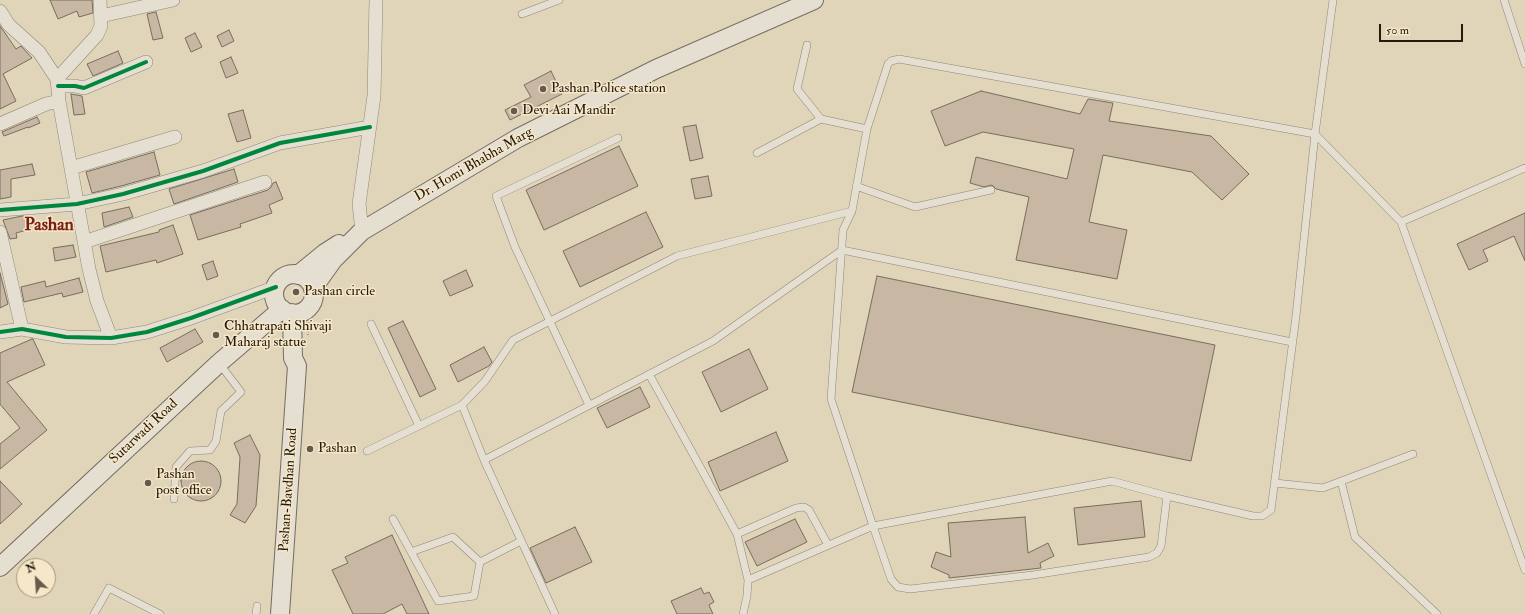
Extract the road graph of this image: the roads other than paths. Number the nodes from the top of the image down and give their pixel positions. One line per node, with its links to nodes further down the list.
1 (100, 0): 10 (street)
2 (173, 0): 10 (street)
3 (376, 0): 18 (street)
4 (559, 0): 9 (lane)
5 (1333, 0): 20 (lane)
6 (1504, 0): 13 (lane)
7 (809, 1): 34 (main road, Dr. Homi Bhabha Marg)
8 (0, 11): 14 (street)
9 (522, 14)
10 (101, 16): 14 (street)
11 (807, 45): 16 (lane)
12 (146, 62): 14 (street)
13 (1525, 64)
14 (58, 83): 15 (street)
15 (59, 101): 17 (street); 24 (street)
16 (821, 119): 19 (lane); 23 (lane)
17 (0, 124)
18 (370, 127): 29 (street); 34 (street)
19 (867, 129): 20 (lane); 27 (lane)
20 (1314, 134): 32 (lane); 45 (lane)
21 (175, 137): 24 (street)
22 (618, 138): 40 (lane)
23 (757, 153)
24 (71, 168): 29 (street)
25 (1525, 168): 32 (lane)
26 (265, 182): 35 (street)
27 (856, 186): 28 (lane); 31 (lane)
28 (991, 190)
29 (77, 204): 30 (street); 35 (street)
30 (0, 210)
31 (852, 211): 36 (lane); 40 (lane)
32 (1401, 222): 66 (lane)
33 (0, 232): 42 (street)
34 (359, 234): 37 (main road, Dr. Homi Bhabha Marg); 38 (main road, Dr. Homi Bhabha Marg)
35 (84, 242): 44 (street)
36 (842, 250): 45 (lane); 47 (lane); 59 (lane)
37 (298, 275): 38 (main road); 39 (main road)
38 (313, 288): 39 (main road)
39 (285, 304): 44 (street); 46 (main road, Sutarwadi Road); 64 (main road); 70 (main road, Pashan-Bavdhan Road)
40 (549, 322): 48 (lane); 49 (lane)
41 (371, 324): 50 (lane)
42 (22, 329): 43 (street); 44 (street)
43 (0, 332)
44 (111, 338)
45 (1292, 342): 55 (lane)
46 (219, 363): 57 (lane); 64 (main road, Sutarwadi Road)
47 (649, 374): 49 (lane); 60 (lane)
48 (462, 405): 50 (lane); 53 (lane)
49 (589, 405): 53 (lane)
50 (419, 426): 51 (lane)
51 (367, 451)
52 (1413, 454): 54 (lane)
53 (484, 460): 61 (lane)
54 (1341, 481): 55 (lane); 73 (lane)
55 (1275, 483): 56 (lane)
56 (1167, 496): 59 (lane); 59 (lane)
57 (174, 499)
58 (393, 519): 63 (lane)
59 (874, 526): 62 (lane)
60 (737, 534): 62 (lane); 67 (lane)
61 (521, 540): 65 (lane); 71 (lane)
62 (828, 545): 67 (lane)
63 (411, 552): 65 (lane); 65 (lane)
64 (3, 559)
65 (480, 562)
66 (1525, 570)
67 (748, 580): 72 (lane)
68 (94, 614): 69 (lane)
69 (160, 614)
70 (280, 614)
71 (555, 614)
72 (743, 614)
73 (1437, 614)

